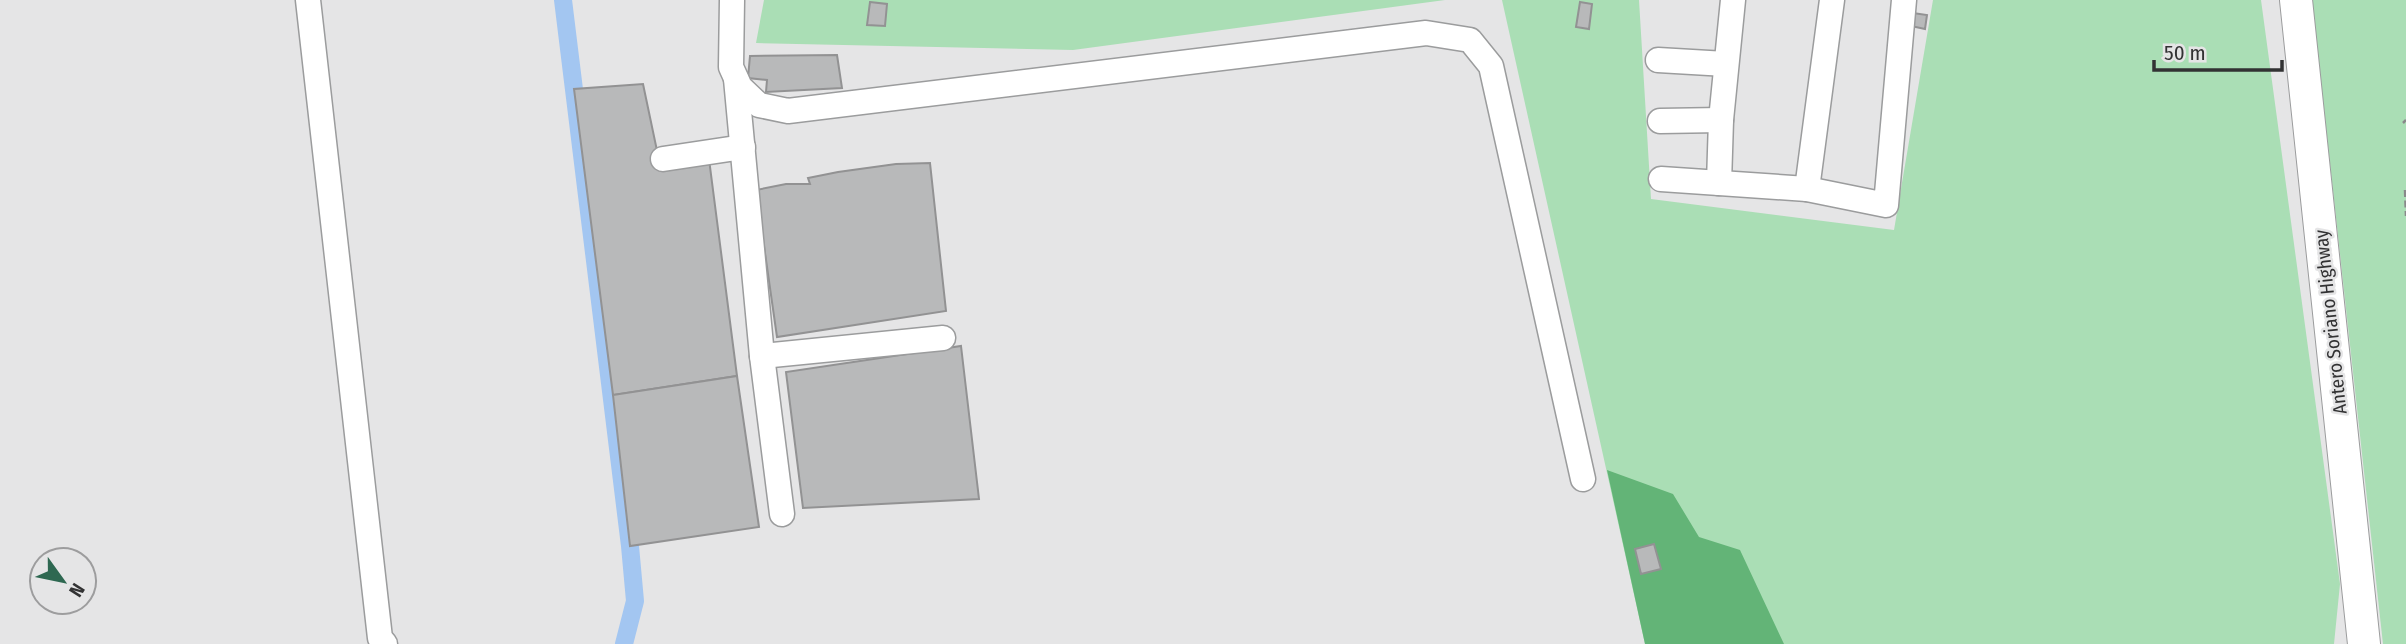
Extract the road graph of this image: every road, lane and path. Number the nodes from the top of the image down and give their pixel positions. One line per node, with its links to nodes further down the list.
1 (308, 0): 23 (street)
2 (732, 0): 9 (street)
3 (1733, 0): 8 (street)
4 (1832, 0): 16 (street)
5 (1904, 0): 16 (street)
6 (2296, 0): 24 (main road, Antero Soriano Highway)
7 (1658, 60): 8 (street)
8 (1726, 64): 10 (street)
9 (736, 79): 12 (street); 21 (street)
10 (1721, 120): 11 (street); 15 (street)
11 (1660, 121)
12 (743, 147): 13 (street); 20 (street)
13 (663, 159)
14 (1661, 178): 15 (street)
15 (1719, 183): 16 (street)
16 (1807, 189)
17 (2405, 190): 18 (path)
18 (2406, 216)
19 (943, 338): 20 (street)
20 (762, 356): 22 (street)
21 (1583, 479)
22 (782, 514)
23 (385, 644)
24 (2364, 644)

